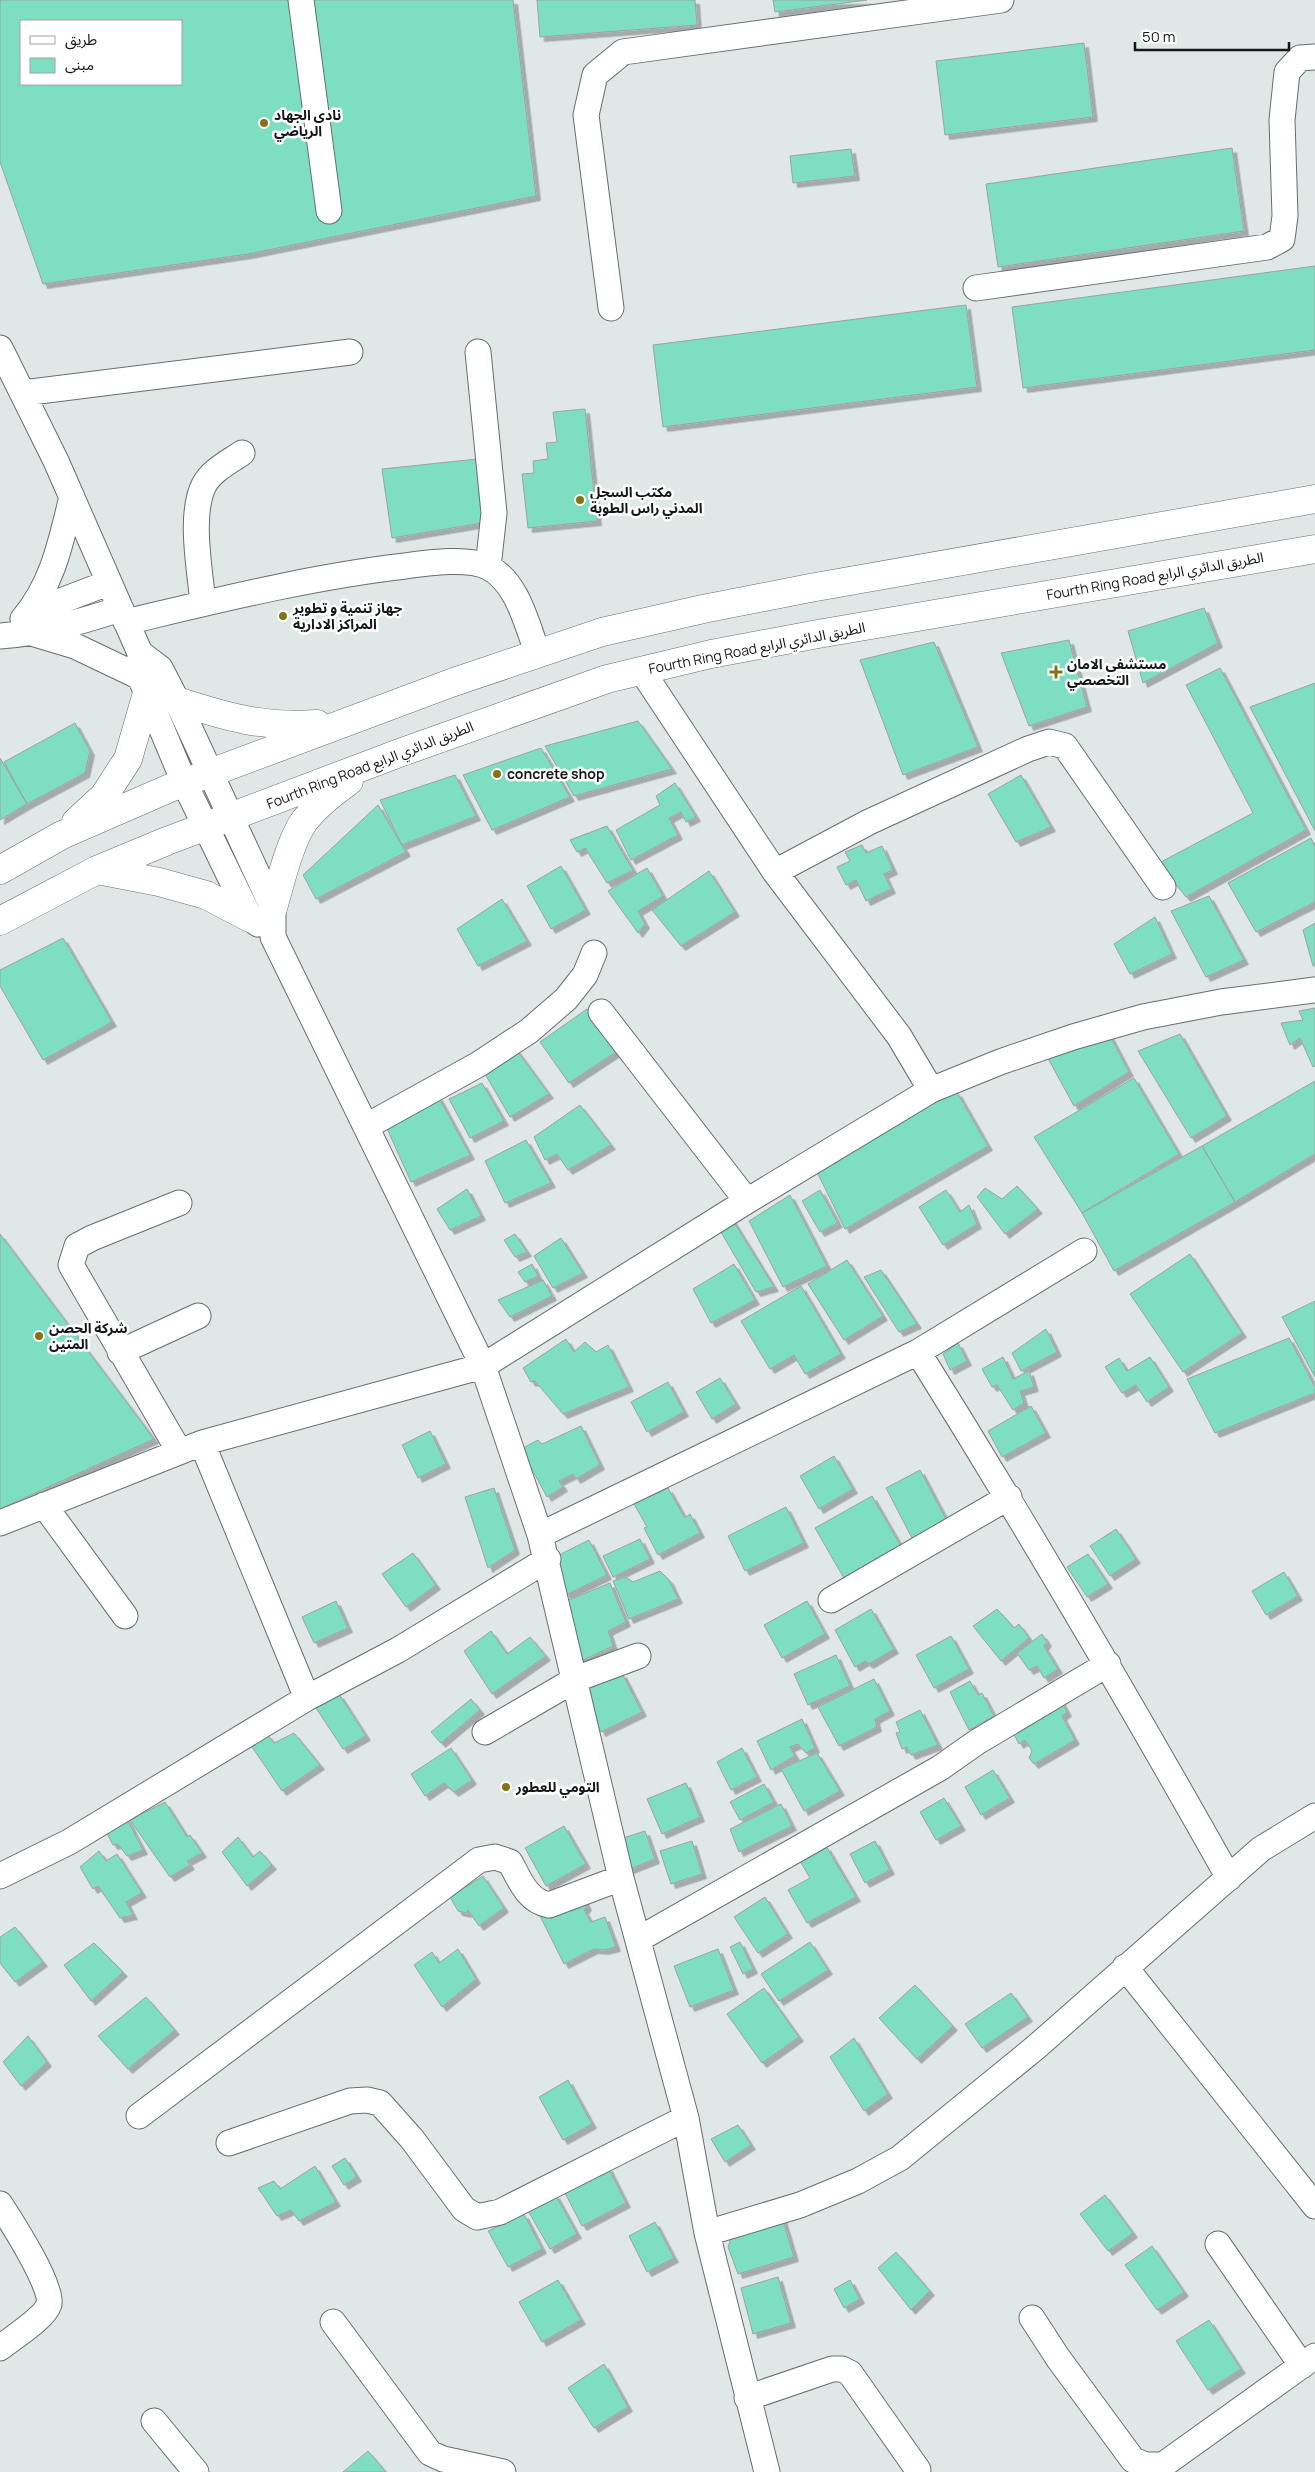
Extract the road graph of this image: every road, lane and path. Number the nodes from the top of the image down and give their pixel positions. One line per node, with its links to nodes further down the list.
1 (301, 0): 4 (street)
2 (1001, 0): 6 (street)
3 (1315, 57): 5 (street)
4 (329, 211)
5 (976, 288)
6 (611, 308)
7 (350, 352): 10 (street)
8 (478, 352): 15 (street)
9 (3, 362): 10 (street)
10 (23, 393): 12 (street)
11 (242, 453): 17 (street)
12 (72, 497): 16 (street); 19 (street)
13 (1315, 499): 22 (main road)
14 (1315, 549): 23 (main road, Fourth Ring Road الطريق الدائري الرابع)
15 (488, 567): 17 (street); 22 (street)
16 (108, 583): 18 (street); 19 (street)
17 (203, 603): 18 (street)
18 (123, 615): 19 (street); 24 (street)
19 (28, 626): 20 (street); 21 (street); 24 (street)
20 (0, 632)
21 (0, 636)
22 (538, 654): 26 (main road)
23 (642, 671): 27 (main road, Fourth Ring Road الطريق الدائري الرابع); 35 (street)
24 (142, 674): 25 (street); 29 (street); 32 (main road)
25 (177, 700): 26 (main road); 28 (street)
26 (346, 722): 28 (main road)
27 (402, 752): 30 (main road, Fourth Ring Road الطريق الدائري الرابع); 37 (main road)
28 (212, 772): 29 (main road); 30 (street)
29 (184, 782): 31 (street); 32 (main road)
30 (231, 817): 31 (main road, Fourth Ring Road الطريق الدائري الرابع); 37 (street)
31 (205, 827): 34 (main road, Fourth Ring Road الطريق الدائري الرابع); 37 (street)
32 (62, 835): 33 (main road)
33 (0, 870)
34 (97, 870): 37 (main road); 38 (main road, Fourth Ring Road الطريق الدائري الرابع)
35 (775, 872): 36 (street); 42 (street)
36 (1163, 887)
37 (261, 913): 43 (street)
38 (0, 921)
39 (594, 953): 43 (street)
40 (1315, 990): 42 (street)
41 (601, 1012): 44 (street)
42 (931, 1090): 44 (street)
43 (367, 1126): 50 (street)
44 (747, 1201): 50 (street)
45 (179, 1203): 48 (street)
46 (1084, 1251): 49 (street)
47 (198, 1316): 48 (street)
48 (120, 1352): 51 (street)
49 (918, 1352): 52 (street); 55 (street)
50 (483, 1366): 51 (street); 55 (street)
51 (190, 1447): 53 (street); 62 (street)
52 (1009, 1497): 57 (street); 60 (street)
53 (44, 1505): 54 (street); 58 (street)
54 (0, 1523)
55 (540, 1535): 56 (street)
56 (548, 1559): 61 (street); 62 (street)
57 (831, 1600)
58 (125, 1616)
59 (638, 1656): 61 (street)
60 (1108, 1664): 67 (street); 68 (street)
61 (576, 1679): 63 (street); 66 (street)
62 (308, 1698): 65 (street)
63 (485, 1732)
64 (1315, 1816): 67 (street)
65 (0, 1876)
66 (622, 1878): 68 (street); 70 (street)
67 (1229, 1878): 69 (street)
68 (639, 1938): 71 (street)
69 (1125, 1967): 74 (street); 75 (street)
70 (139, 2116)
71 (686, 2118): 72 (street); 75 (street)
72 (229, 2143)
73 (0, 2204): 79 (street)
74 (1315, 2206)
75 (707, 2233): 81 (street)
76 (1218, 2244): 80 (street)
77 (1032, 2318): 80 (street)
78 (333, 2322): 86 (street)
79 (0, 2348)
80 (1308, 2361)
81 (747, 2398): 83 (street); 84 (street)
82 (154, 2421): 85 (street)
83 (760, 2469)
84 (918, 2470)
85 (196, 2472)
86 (503, 2472)

